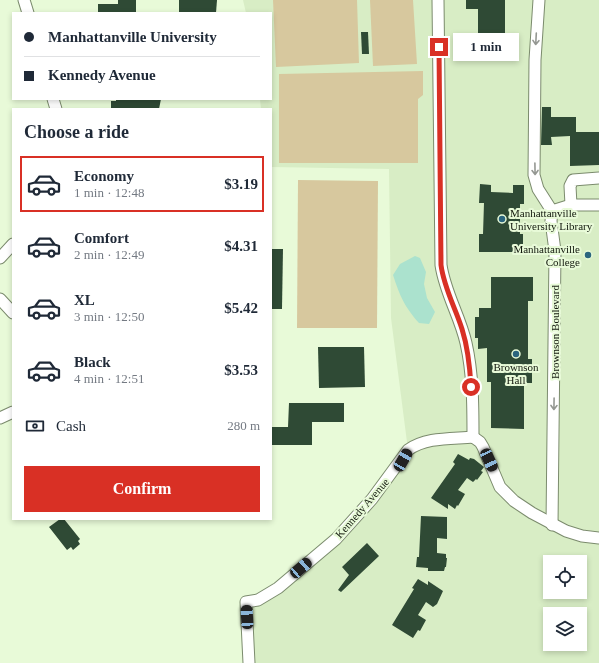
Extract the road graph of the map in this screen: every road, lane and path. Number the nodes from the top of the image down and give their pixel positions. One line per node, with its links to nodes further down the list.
1 (24, 0): 4 (street)
2 (438, 0): 15 (street)
3 (539, 0): 8 (street, one-way to 8)
4 (28, 12)
5 (599, 178): 6 (street)
6 (571, 205): 7 (street); 8 (street)
7 (599, 205)
8 (552, 211): 16 (street, Brownson Boulevard, one-way to 16)
9 (12, 245): 10 (street)
10 (0, 258)
11 (0, 299): 12 (street)
12 (12, 312)
13 (12, 412): 14 (street)
14 (0, 418)
15 (473, 437): 16 (street); 18 (street, Kennedy Avenue)
16 (552, 525): 17 (street)
17 (599, 538)
18 (249, 663)

